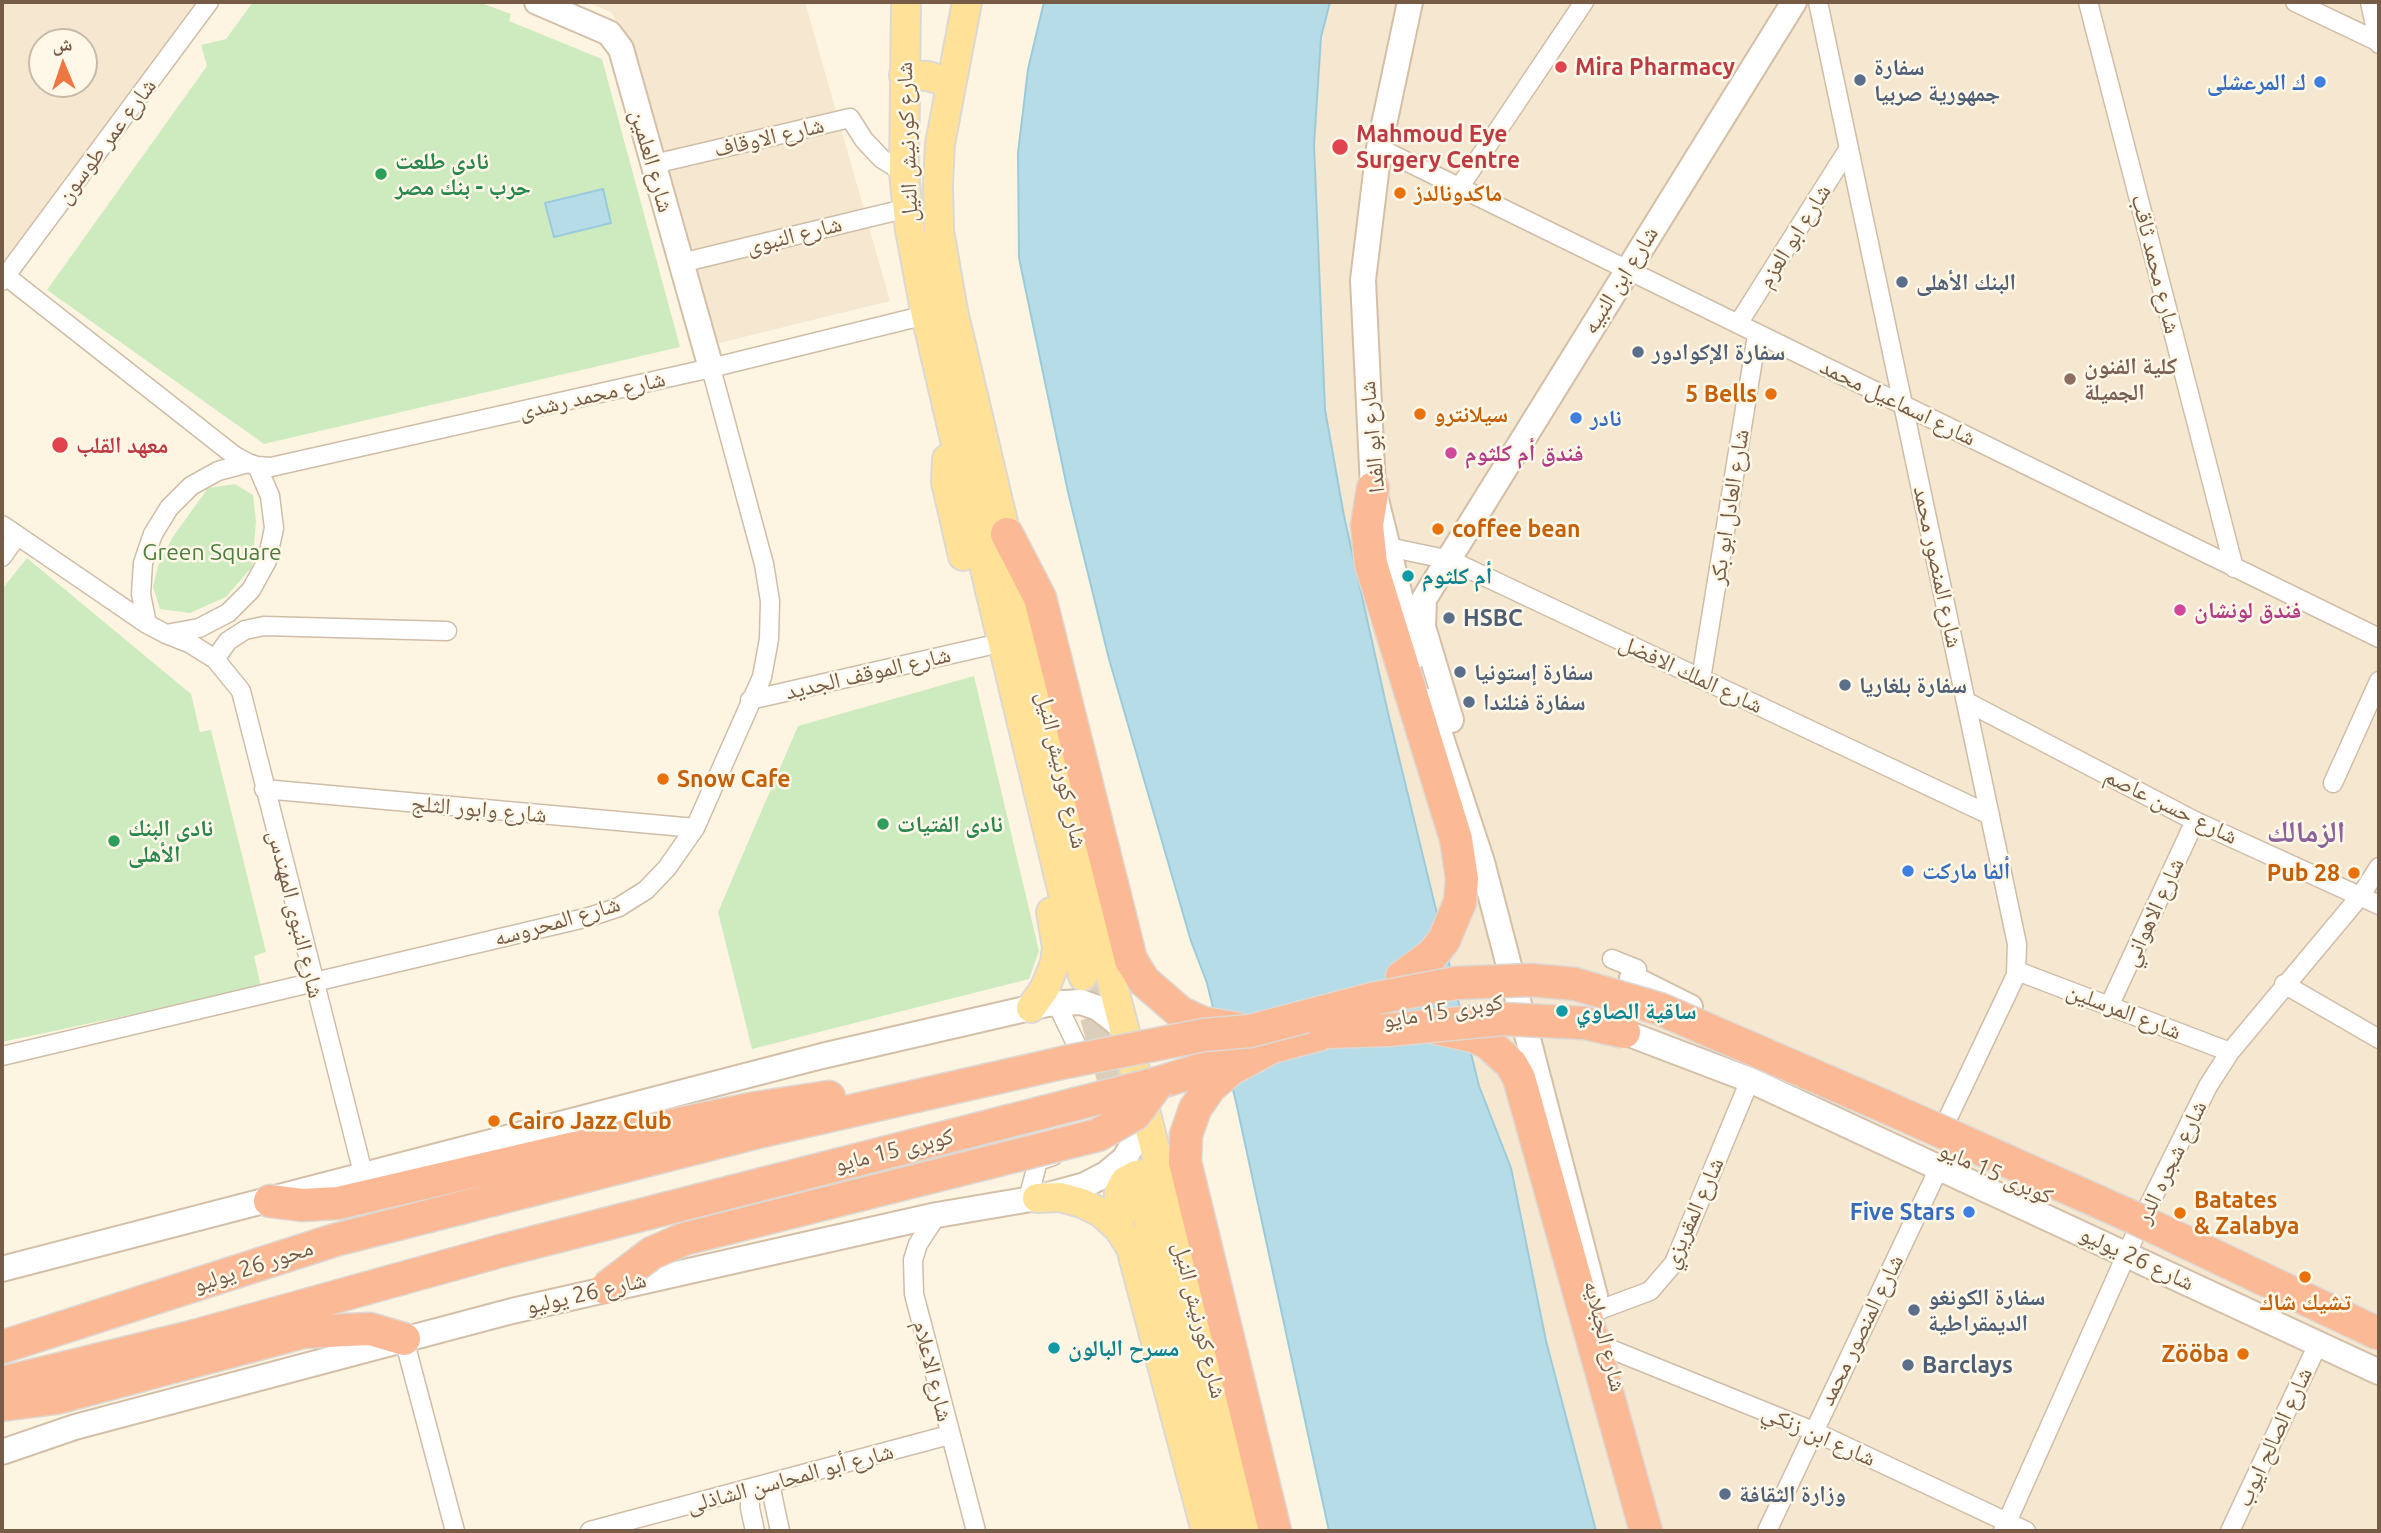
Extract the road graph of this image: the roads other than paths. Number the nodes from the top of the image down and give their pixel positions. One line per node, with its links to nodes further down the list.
1 (209, 2): 23 (street, شارع عمر طوسون)
2 (537, 2): 17 (street, شارع العلمين)
3 (906, 2): 13 (main road, شارع كورنيش النيل)
4 (967, 2): 14 (main road, شارع كورنيش النيل)
5 (1410, 2): 15 (street, شارع ابو الفدا)
6 (1584, 2): 19 (street)
7 (1794, 2): 22 (street, شارع ابن النبيه)
8 (1818, 2): 16 (street, شارع المنصور محمد)
9 (2088, 2): 37 (street, شارع محمد ثاقب)
10 (2295, 2): 12 (street)
11 (2370, 2): 12 (street)
12 (2379, 43)
13 (904, 75): 14 (main road); 18 (main road, شارع كورنيش النيل)
14 (950, 83): 33 (main road, شارع كورنيش النيل)
15 (1379, 148): 19 (street, شارع اسماعيل محمد); 31 (street, شارع ابو الفدا)
16 (1849, 148): 25 (street, شارع ابو العزم); 28 (street, شارع المنصور محمد)
17 (653, 164): 18 (street, شارع الاوقاف); 21 (street, شارع العلمين)
18 (904, 173): 20 (main road, شارع كورنيش النيل)
19 (1461, 185): 22 (street, شارع اسماعيل محمد)
20 (908, 208): 21 (street, شارع النبوى); 24 (main road, شارع كورنيش النيل)
21 (681, 263): 27 (street, شارع العلمين)
22 (1628, 268): 25 (street, شارع اسماعيل محمد); 36 (street, شارع ابن النبيه)
23 (4, 278): 30 (street)
24 (926, 315): 27 (street, شارع محمد رشدى); 29 (main road, شارع كورنيش النيل)
25 (1738, 324): 26 (street, شارع اسماعيل محمد)
26 (1757, 335): 28 (street, شارع اسماعيل محمد); 44 (street, شارع العادل ابو بكر)
27 (711, 368): 30 (street, شارع محمد رشدى); 46 (street, شارع المحروسه)
28 (1903, 403): 37 (street, شارع اسماعيل محمد); 47 (street, شارع المنصور محمد)
29 (955, 433): 42 (main road); 59 (main road, شارع كورنيش النيل)
30 (252, 464): 38 (street); 40 (street)
31 (1373, 488): 34 (street, شارع ابو الفدا); 60 (highway)
32 (9, 531): 35 (street); 38 (street)
33 (1007, 534): 67 (main road, شارع كورنيش النيل); 69 (highway, bridge)
34 (1388, 547): 36 (street, شارع الملك الافضل); 53 (street, شارع ابو الفدا)
35 (2, 556)
36 (1450, 561): 44 (street, شارع الملك الافضل); 53 (street)
37 (2234, 568): 41 (street, شارع اسماعيل محمد)
38 (147, 624): 40 (street)
39 (447, 631): 43 (street)
40 (166, 634): 43 (street, شارع النبوى المهندس)
41 (2379, 638)
42 (986, 646): 46 (street, شارع الموقف الجديد); 64 (main road)
43 (215, 659): 49 (street, شارع النبوى المهندس)
44 (1701, 679): 50 (street, شارع الملك الافضل)
45 (2379, 681): 48 (street)
46 (750, 701): 52 (street, شارع المحروسه)
47 (1966, 702): 50 (street, شارع المنصور محمد); 51 (street, شارع حسن عاصم)
48 (2333, 783)
49 (264, 789): 52 (street, شارع وابور الثلج); 61 (street, شارع النبوى المهندس)
50 (1990, 815): 58 (street, شارع المنصور محمد)
51 (2195, 821): 55 (street, شارع حسن عاصم); 63 (street, شارع الاهواني)
52 (695, 828): 61 (street, شارع المحروسه)
53 (1487, 861): 94 (street, شارع الجبلايه)
54 (2379, 867): 55 (street, شارع شجره الدر)
55 (2361, 895): 56 (street, شارع حسن عاصم); 62 (street, شارع شجره الدر)
56 (2379, 905)
57 (1622, 969): 60 (highway); 79 (street, شارع 26 يوليو)
58 (2017, 971): 63 (street, شارع المرسلين); 79 (street, شارع المنصور محمد)
59 (1083, 976)
60 (1402, 977): 65 (highway, bridge)
61 (313, 983): 73 (street, شارع المحروسه); 83 (street, شارع النبوى المهندس)
62 (2284, 984): 70 (street); 72 (street, شارع شجره الدر)
63 (2110, 1004): 72 (street, شارع المرسلين)
64 (1044, 1005): 67 (street); 71 (street); 83 (street)
65 (1322, 1022): 66 (highway, bridge); 69 (highway, كوبرى 15 مايو, bridge); 96 (highway, كوبرى 15 مايو, bridge); 101 (highway, كوبرى 15 مايو, bridge)
66 (1421, 1026): 68 (highway, bridge); 121 (highway, bridge)
67 (1125, 1029): 78 (main road, شارع كورنيش النيل)
68 (1624, 1032): 74 (street, شارع 26 يوليو)
69 (1261, 1039): 75 (highway, كوبرى 15 مايو); 76 (highway, كوبرى 15 مايو, bridge); 84 (highway)
70 (2379, 1039)
71 (1077, 1048)
72 (2230, 1052): 88 (street, شارع شجره الدر)
73 (2, 1056)
74 (1750, 1080): 82 (street, شارع 26 يوليو); 94 (street, شارع المقريزي)
75 (1158, 1083): 77 (highway, كوبرى 15 مايو, bridge); 80 (highway, bridge)
76 (928, 1094): 85 (highway, كوبرى 15 مايو); 87 (highway)
77 (1102, 1097): 80 (street); 103 (highway, كوبرى 15 مايو, bridge)
78 (1149, 1118): 84 (main road, شارع كورنيش النيل); 86 (street, شارع 26 يوليو)
79 (1947, 1120): 88 (street, شارع 26 يوليو)
80 (1115, 1132): 93 (highway, bridge)
81 (1056, 1155): 86 (street)
82 (1939, 1168): 91 (street, شارع 26 يوليو); 105 (street, شارع المنصور محمد)
83 (364, 1177): 87 (street)
84 (1166, 1186): 90 (main road); 118 (main road, شارع كورنيش النيل); 119 (main road, شارع كورنيش النيل); 120 (highway)
85 (508, 1196): 98 (highway, محور 26 يوليو)
86 (1032, 1199): 89 (street, شارع 26 يوليو); 90 (main road)
87 (270, 1201): 92 (street)
88 (2145, 1213): 91 (street, شارع شجره الدر); 95 (street, شارع 26 يوليو)
89 (937, 1215): 93 (street, شارع 26 يوليو); 106 (street, شارع الاعلام)
90 (1119, 1229): 117 (main road)
91 (2128, 1253): 99 (street, شارع 26 يوليو); 111 (street, شارع شجره الدر)
92 (2, 1269)
93 (607, 1288): 97 (street, شارع 26 يوليو)
94 (1599, 1310): 100 (street, شارع الجبلايه)
95 (2379, 1320)
96 (2379, 1334)
97 (404, 1339): 104 (highway); 107 (street, شارع 26 يوليو); 112 (street)
98 (10, 1343)
99 (2318, 1343): 102 (street, شارع 26 يوليو); 125 (street, شارع الصالح ايوب)
100 (1608, 1348): 105 (street, شارع ابن زنكي); 122 (street, شارع الجبلايه)
101 (2379, 1353)
102 (2379, 1372)
103 (2, 1383)
104 (2, 1405)
105 (1813, 1431): 111 (street, شارع ابن زنكي); 123 (street, شارع المنصور محمد)
106 (949, 1435): 108 (street, شارع أبو المحاسن الشاذلى); 116 (street, شارع الاعلام)
107 (2, 1452)
108 (770, 1484): 109 (street, شارع أبو المحاسن الشاذلى); 115 (street)
109 (750, 1489): 110 (street, شارع أبو المحاسن الشاذلى); 114 (street)
110 (627, 1527): 113 (street, شارع أبو المحاسن الشاذلى)
111 (2005, 1527): 124 (street, شارع ابن زنكي)
112 (455, 1531)
113 (590, 1531)
114 (755, 1531)
115 (780, 1531)
116 (976, 1531)
117 (1206, 1531)
118 (1227, 1531)
119 (1253, 1531)
120 (1275, 1531)
121 (1646, 1531)
122 (1654, 1531)
123 (1767, 1531)
124 (2026, 1531)
125 (2230, 1531)

